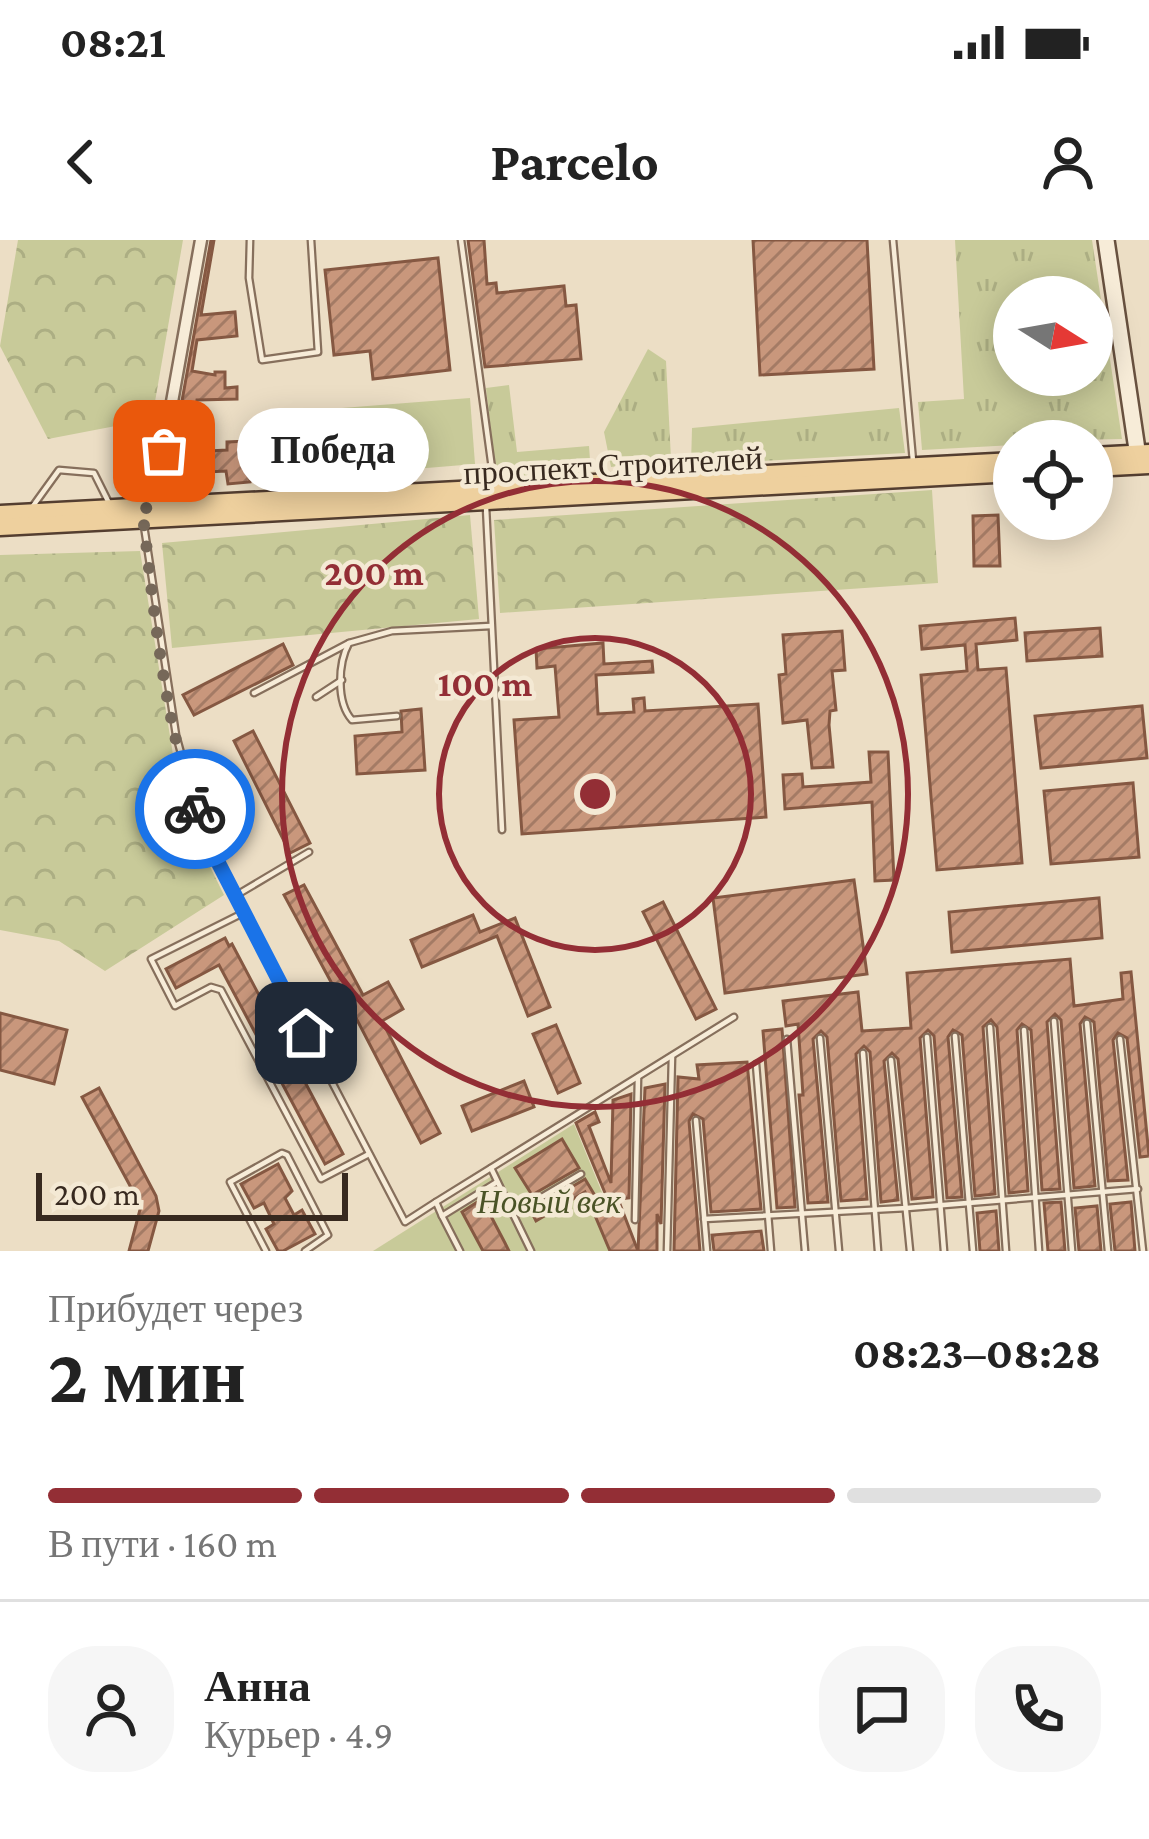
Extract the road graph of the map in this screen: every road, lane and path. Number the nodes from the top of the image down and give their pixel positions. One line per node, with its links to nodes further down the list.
1 (201, 240): 16 (street)
2 (250, 240): 3 (lane)
3 (311, 240)
4 (461, 240): 13 (lane)
5 (892, 240): 11 (lane)
6 (1106, 240): 8 (street)
7 (1113, 457): 8 (main road)
8 (1144, 459): 10 (main road)
9 (993, 463): 11 (main road, проспект Строителей)
10 (1113, 464)
11 (914, 472): 12 (main road, проспект Строителей); 13 (main road, проспект Строителей)
12 (993, 472)
13 (490, 495): 16 (main road, проспект Строителей); 19 (lane)
14 (112, 510): 15 (main road, проспект Строителей); 15 (lane); 16 (main road, проспект Строителей)
15 (28, 513): 17 (main road, проспект Строителей)
16 (146, 513): 18 (main road, проспект Строителей); 27 (lane)
17 (0, 514)
18 (0, 527)
19 (491, 626): 20 (lane); 25 (lane)
20 (349, 643): 21 (lane); 22 (lane)
21 (342, 680): 23 (lane); 24 (lane)
22 (254, 693)
23 (316, 697)
24 (397, 716)
25 (502, 830)
26 (310, 852): 27 (lane)
27 (235, 896): 28 (lane)
28 (244, 913): 45 (lane); 48 (lane)
29 (734, 1017): 40 (lane)
30 (1054, 1021): 53 (lane)
31 (1087, 1023): 52 (lane)
32 (990, 1027): 55 (lane)
33 (1024, 1030): 54 (lane)
34 (955, 1036): 57 (lane)
35 (928, 1037): 58 (lane)
36 (820, 1038): 60 (lane)
37 (787, 1039): 62 (lane)
38 (1120, 1039): 51 (lane)
39 (863, 1053): 61 (lane)
40 (672, 1056): 43 (lane); 72 (lane)
41 (891, 1060): 59 (lane)
42 (756, 1064): 64 (lane)
43 (638, 1077): 46 (lane); 67 (lane)
44 (696, 1120): 66 (lane)
45 (369, 1154): 48 (lane); 56 (lane)
46 (491, 1168): 49 (lane); 56 (lane)
47 (581, 1174): 63 (lane)
48 (321, 1179): 50 (lane)
49 (497, 1182): 63 (lane); 65 (lane)
50 (304, 1188): 68 (lane); 69 (lane)
51 (1138, 1189): 52 (lane); 85 (lane)
52 (1102, 1193): 53 (lane); 84 (lane)
53 (1067, 1197): 54 (lane); 83 (lane)
54 (1035, 1198): 55 (lane); 82 (lane)
55 (1002, 1201): 57 (lane); 81 (lane)
56 (436, 1202): 65 (lane)
57 (969, 1203): 58 (lane); 80 (lane)
58 (940, 1204): 59 (lane); 79 (lane)
59 (907, 1208): 61 (lane); 78 (lane)
60 (836, 1210): 61 (lane); 62 (lane); 76 (lane)
61 (874, 1210): 77 (lane)
62 (802, 1212): 64 (lane); 75 (lane)
63 (513, 1214): 71 (lane)
64 (768, 1214): 66 (lane); 74 (lane)
65 (442, 1216): 70 (lane)
66 (704, 1219): 73 (lane)
67 (635, 1220)
68 (266, 1251)
69 (305, 1251)
70 (460, 1251)
71 (531, 1251)
72 (668, 1251)
73 (707, 1251)
74 (771, 1251)
75 (805, 1251)
76 (839, 1251)
77 (878, 1251)
78 (910, 1251)
79 (944, 1251)
80 (973, 1251)
81 (1006, 1251)
82 (1039, 1251)
83 (1072, 1251)
84 (1108, 1251)
85 (1143, 1251)

